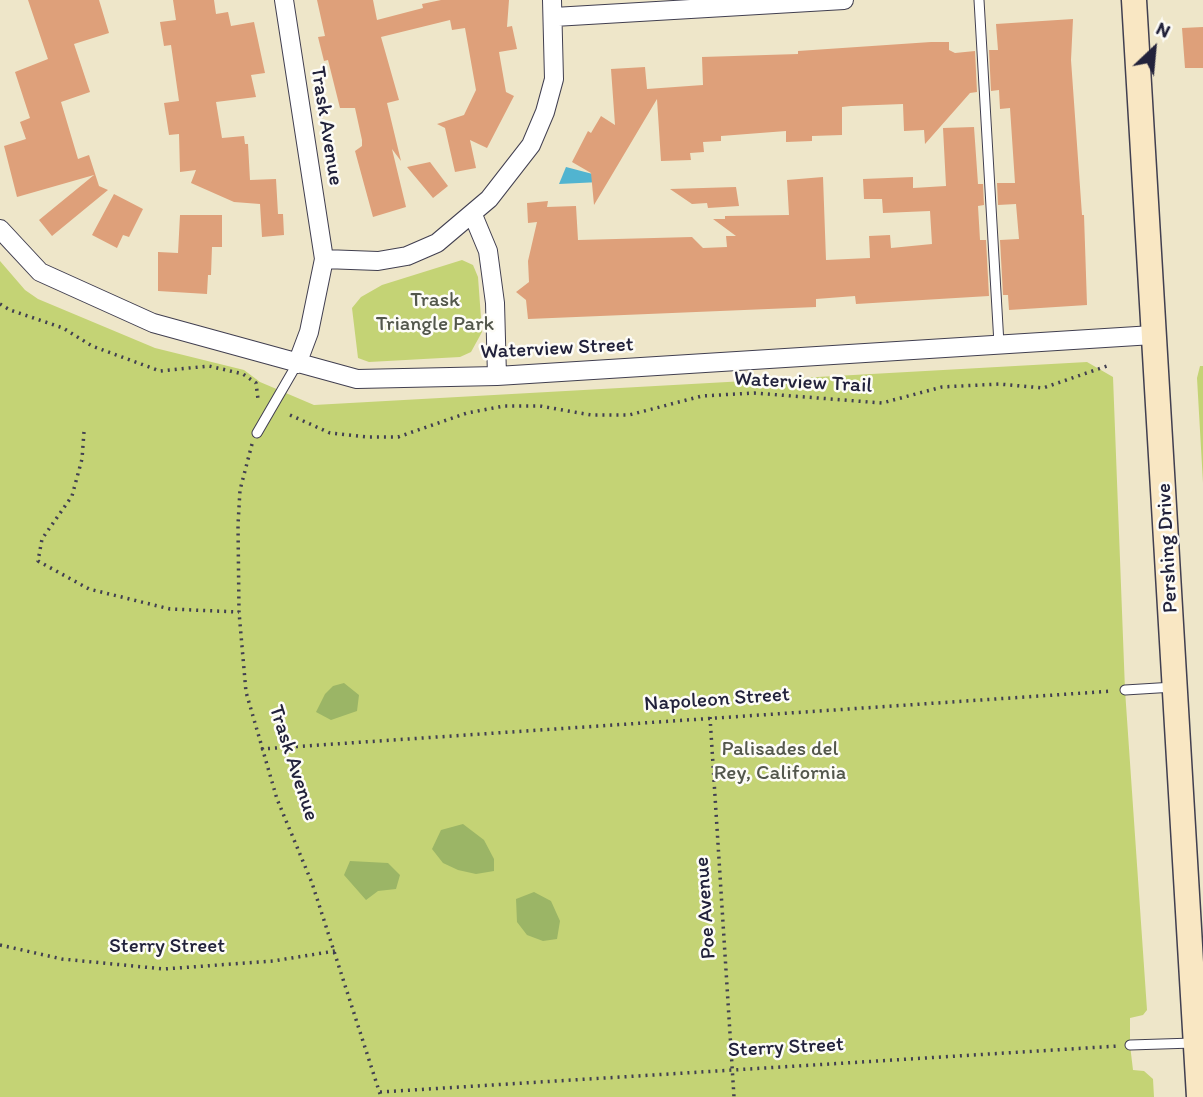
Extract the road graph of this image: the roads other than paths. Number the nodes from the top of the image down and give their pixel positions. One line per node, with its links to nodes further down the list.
1 (284, 0): 8 (street, Trask Avenue)
2 (844, 0): 5 (street)
3 (979, 0): 10 (lane)
4 (1134, 0): 9 (main road, Pershing Drive)
5 (553, 8): 6 (street)
6 (473, 215): 8 (street); 12 (street)
7 (0, 229): 11 (street, Waterview Street)
8 (324, 259): 11 (street)
9 (1153, 335): 10 (street, Waterview Street); 14 (main road, Pershing Drive)
10 (999, 344): 12 (street, Waterview Street)
11 (297, 364): 12 (street, Waterview Street); 13 (lane)
12 (497, 376)
13 (257, 433)
14 (1176, 687): 15 (lane); 16 (main road, Pershing Drive)
15 (1125, 690)
16 (1195, 867): 17 (main road, Pershing Drive)
17 (1196, 901): 18 (main road, Pershing Drive)
18 (1195, 1043): 19 (lane); 20 (main road, Pershing Drive)
19 (1130, 1045)
20 (1199, 1097)

